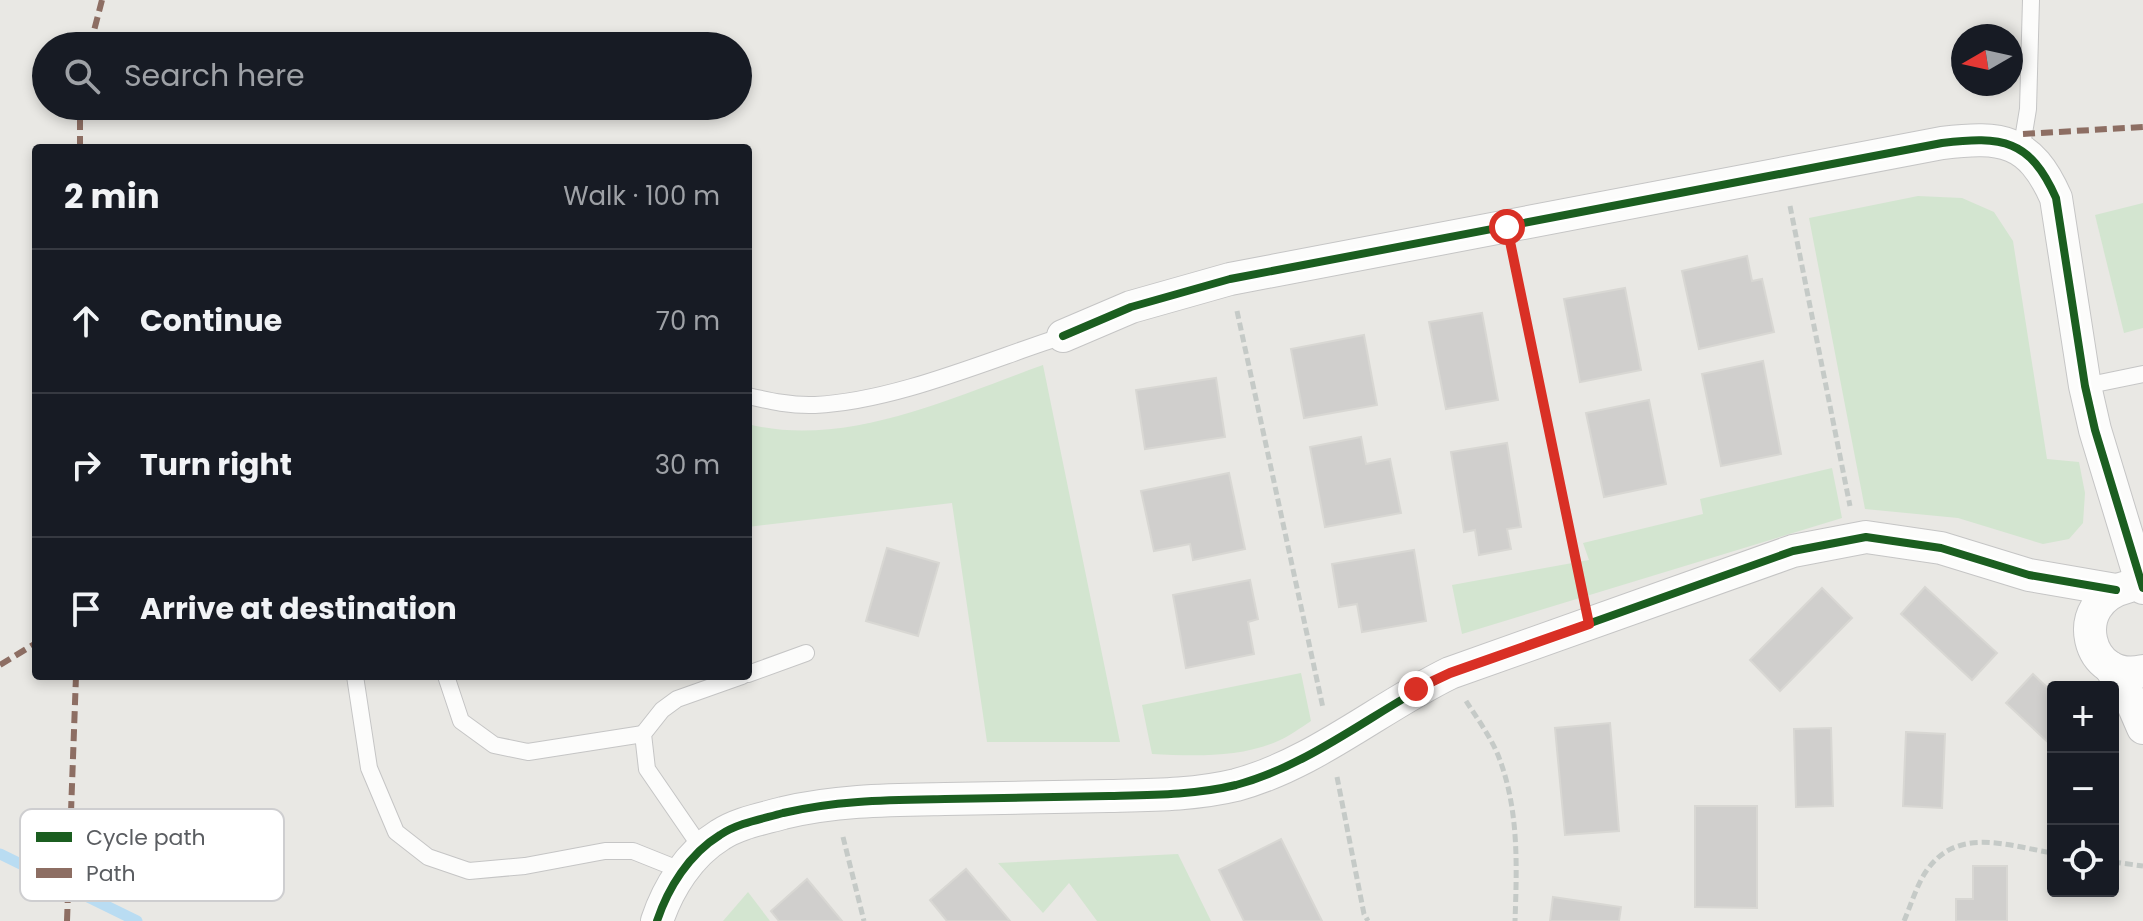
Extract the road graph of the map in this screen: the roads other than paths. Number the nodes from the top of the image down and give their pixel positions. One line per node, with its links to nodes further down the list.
1 (2031, 0): 2 (lane)
2 (2021, 151): 3 (street); 5 (street)
3 (1063, 336): 6 (lane)
4 (2143, 374): 5 (lane)
5 (2085, 386): 8 (street)
6 (752, 397)
7 (2029, 575): 8 (street); 10 (street); 18 (street)
8 (2134, 589): 10 (street)
9 (806, 653): 12 (lane)
10 (2102, 656): 11 (street); 16 (street)
11 (2143, 671)
12 (752, 673)
13 (356, 680): 18 (lane)
14 (447, 680): 17 (lane)
15 (731, 680): 17 (lane)
16 (2143, 728)
17 (643, 734): 18 (lane)
18 (692, 860): 19 (street)
19 (657, 921)

